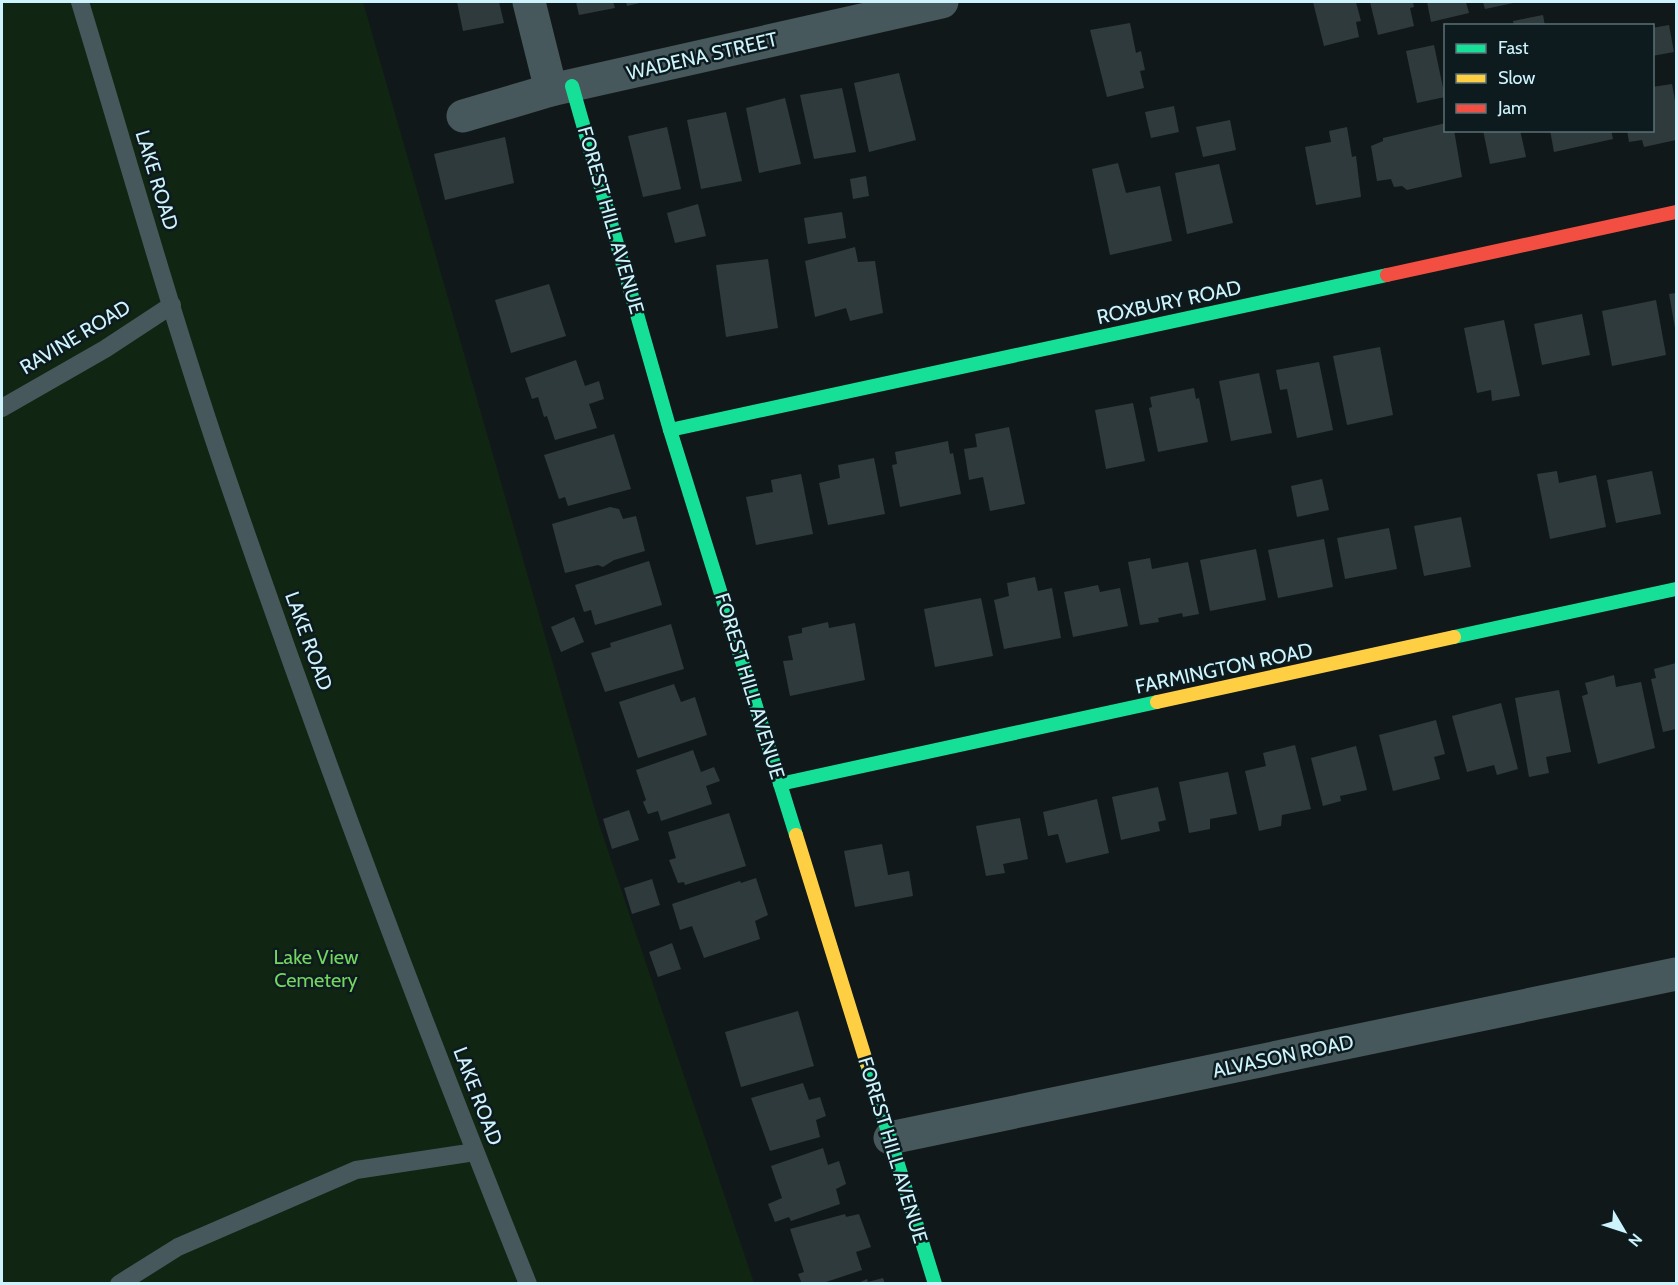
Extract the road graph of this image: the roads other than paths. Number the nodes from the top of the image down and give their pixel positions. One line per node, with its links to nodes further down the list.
1 (80, 2): 7 (lane, LAKE ROAD)
2 (529, 2): 4 (street, FOREST HILL AVENUE)
3 (942, 2): 4 (street, WADENA STREET)
4 (562, 88): 5 (street, WADENA STREET); 9 (street, FOREST HILL AVENUE)
5 (463, 116)
6 (1677, 212): 9 (street, ROXBURY ROAD)
7 (172, 305): 8 (lane, RAVINE ROAD); 14 (lane, LAKE ROAD)
8 (2, 408)
9 (670, 430): 11 (street, FOREST HILL AVENUE)
10 (1677, 589): 11 (street, FARMINGTON ROAD)
11 (780, 784): 13 (street, FOREST HILL AVENUE)
12 (1677, 974): 13 (street, ALVASON ROAD)
13 (890, 1138): 17 (street, FOREST HILL AVENUE)
14 (475, 1152): 15 (lane); 16 (lane, LAKE ROAD)
15 (119, 1284)
16 (528, 1284)
17 (935, 1284)

